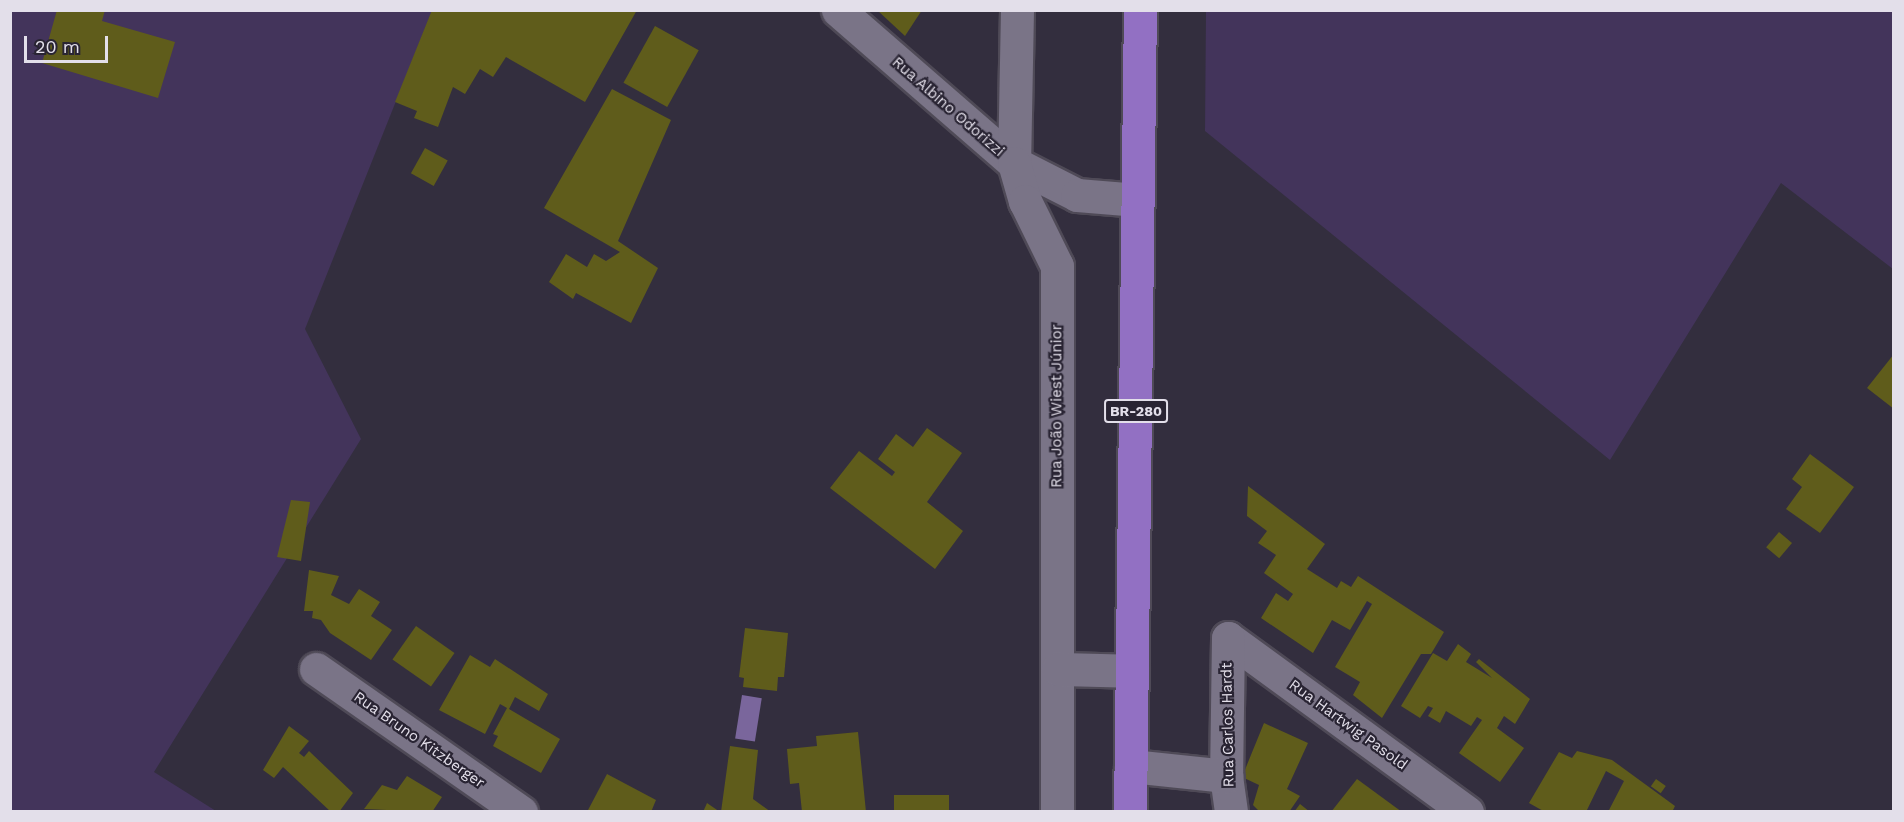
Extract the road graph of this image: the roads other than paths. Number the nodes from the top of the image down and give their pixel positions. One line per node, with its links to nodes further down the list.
1 (838, 10): 4 (street, Rua Albino Odorizzi)
2 (1017, 10): 4 (street, Rua João Wiest Júnior)
3 (1140, 10): 5 (highway, BR-280)
4 (1014, 164): 5 (street, Rua Albino Odorizzi); 8 (street, Rua João Wiest Júnior)
5 (1138, 200): 9 (highway, BR-280)
6 (1228, 638): 11 (street, Rua Carlos Hardt); 16 (street, Rua Hartwig Pasold)
7 (316, 669): 12 (street, Rua Bruno Kitzberger)
8 (1058, 669): 9 (street); 13 (street, Rua João Wiest Júnior)
9 (1132, 671): 10 (highway, BR-280)
10 (1131, 766): 11 (street); 14 (highway, BR-280)
11 (1226, 776): 15 (street, Rua Carlos Hardt)
12 (521, 812)
13 (1057, 812)
14 (1130, 812)
15 (1232, 812)
16 (1467, 812)

